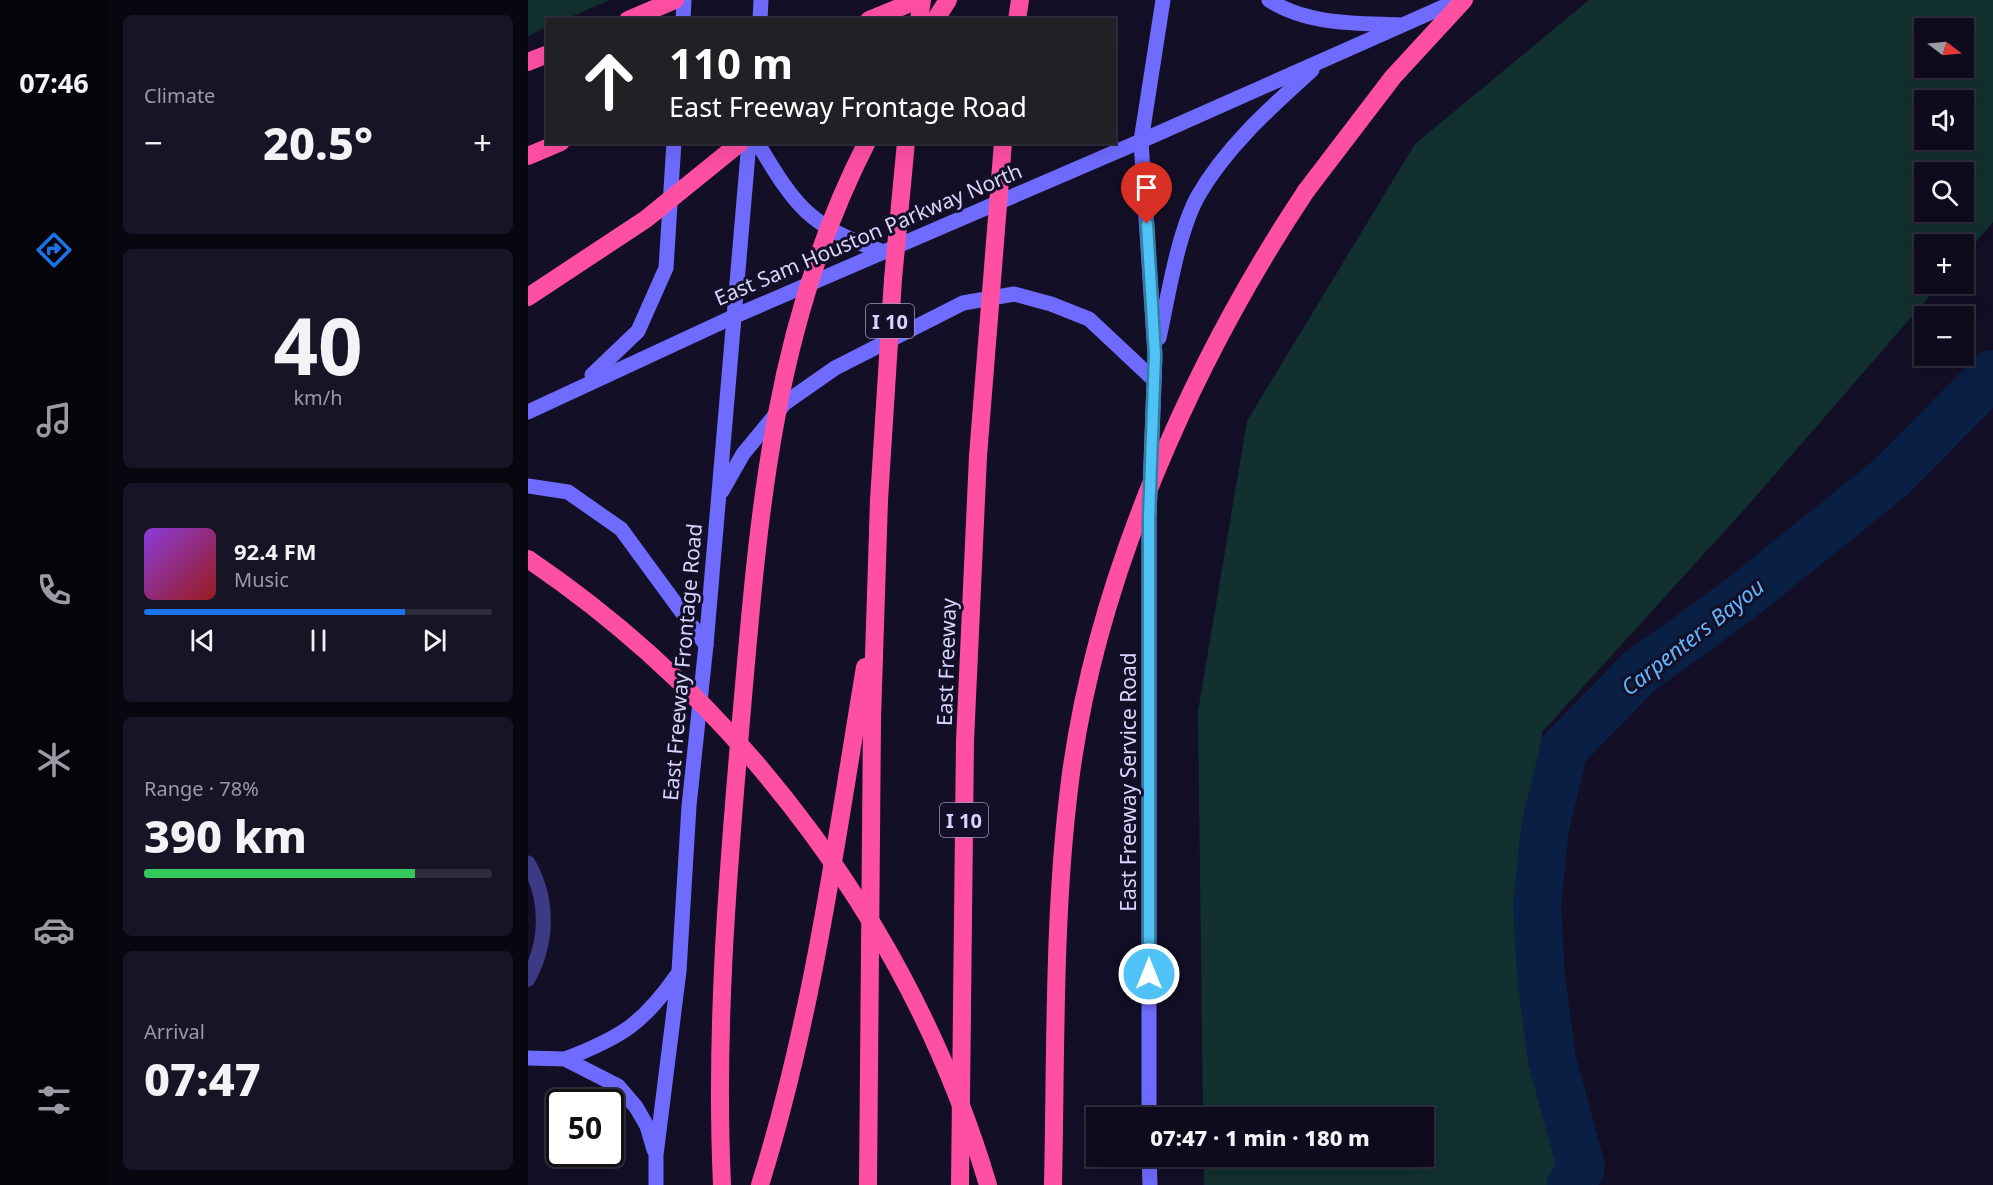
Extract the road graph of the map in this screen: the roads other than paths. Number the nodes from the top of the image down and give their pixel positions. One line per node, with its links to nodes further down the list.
1 (675, 0): 11 (highway)
2 (684, 0): 12 (main road)
3 (761, 0): 13 (main road)
4 (890, 0): 14 (highway)
5 (920, 0): 15 (highway); 16 (highway)
6 (948, 0): 17 (highway)
7 (1020, 0): 18 (highway)
8 (1163, 0): 23 (main road)
9 (1269, 0): 19 (main road)
10 (1461, 0): 19 (main road, East Sam Houston Parkway North); 59 (highway, bridge)
11 (633, 18)
12 (683, 18)
13 (760, 18)
14 (872, 18)
15 (875, 18)
16 (920, 18)
17 (936, 18)
18 (1017, 18)
19 (1403, 26): 22 (main road, East Sam Houston Parkway North)
20 (546, 55): 21 (highway)
21 (528, 62)
22 (1321, 62): 23 (main road, East Sam Houston Parkway North); 36 (main road)
23 (1141, 141): 33 (main road, East Sam Houston Parkway North); 36 (main road)
24 (556, 144): 32 (highway)
25 (674, 144): 38 (main road)
26 (739, 144): 34 (highway, bridge)
27 (749, 144): 35 (main road, East Freeway Frontage Road)
28 (759, 144): 33 (main road)
29 (866, 144): 54 (highway, bridge)
30 (906, 144): 43 (highway, I 10, bridge)
31 (1004, 144): 57 (highway, East Freeway / I 10, bridge)
32 (528, 156)
33 (884, 252): 35 (main road, East Sam Houston Parkway North)
34 (528, 297)
35 (735, 316): 38 (main road, East Sam Houston Parkway North); 41 (main road, East Freeway Frontage Road)
36 (1155, 355): 37 (main road)
37 (1153, 379): 41 (main road); 50 (main road, East Freeway Service Road)
38 (584, 384): 39 (main road, East Sam Houston Parkway North)
39 (528, 411)
40 (528, 486): 44 (main road)
41 (720, 496): 44 (main road, East Freeway Frontage Road)
42 (528, 559): 58 (highway, bridge)
43 (875, 603): 55 (highway); 56 (highway, I 10)
44 (706, 645): 46 (main road, East Freeway Frontage Road)
45 (528, 863): 47 (street)
46 (679, 971): 49 (main road); 51 (main road, East Freeway Frontage Road)
47 (528, 979)
48 (528, 1058): 49 (main road)
49 (565, 1059): 51 (main road)
50 (1149, 1107)
51 (656, 1155): 53 (main road, East Freeway Frontage Road)
52 (1149, 1167): 60 (main road)
53 (656, 1185)
54 (722, 1185)
55 (760, 1185)
56 (868, 1185)
57 (960, 1185)
58 (988, 1185)
59 (1053, 1185)
60 (1150, 1185)

